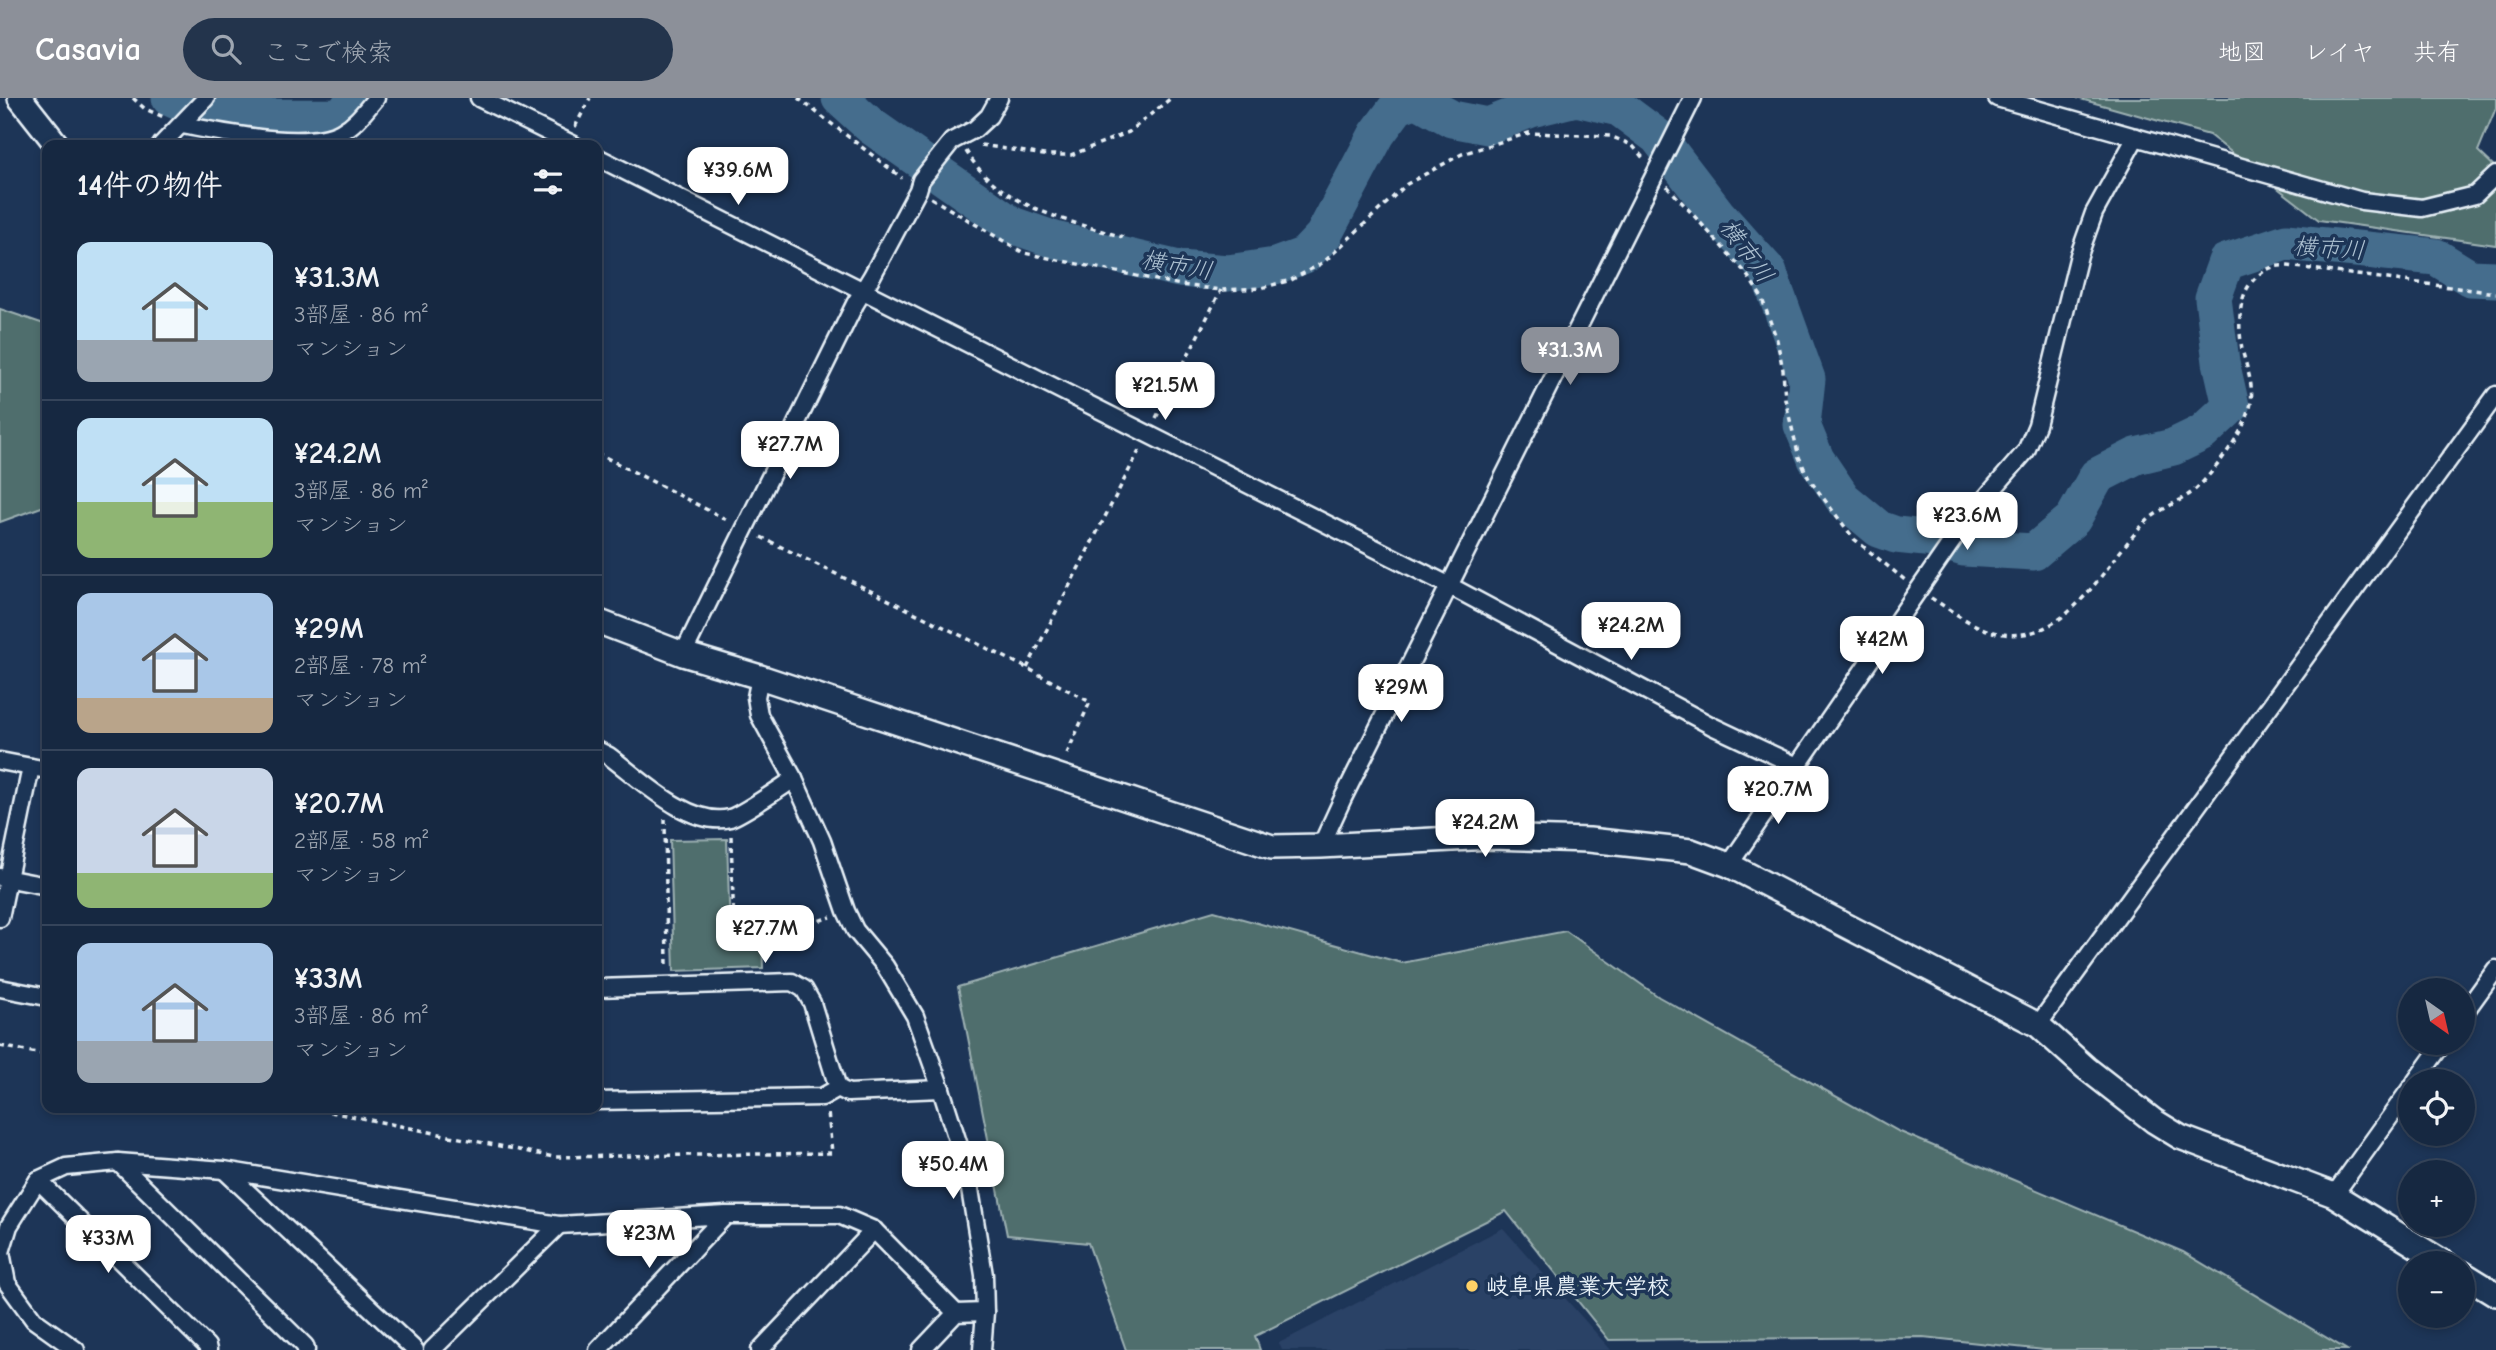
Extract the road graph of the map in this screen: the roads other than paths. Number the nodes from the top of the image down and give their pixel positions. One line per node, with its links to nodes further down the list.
1 (20, 98): 10 (street)
2 (206, 98): 8 (street)
3 (376, 98): 8 (street)
4 (479, 98): 12 (street)
5 (999, 98): 15 (street)
6 (1693, 98): 17 (street)
7 (1997, 98): 9 (street)
8 (182, 124): 11 (street)
9 (2136, 137): 14 (street); 23 (street)
10 (53, 140)
11 (166, 140)
12 (562, 140)
13 (602, 159): 15 (street)
14 (2496, 174)
15 (864, 290): 17 (street); 19 (street)
16 (2496, 395): 36 (street)
17 (1450, 586): 23 (street); 26 (street)
18 (602, 623): 19 (street)
19 (683, 654): 20 (street)
20 (760, 677): 25 (street); 26 (street)
21 (602, 754): 25 (street)
22 (0, 761): 24 (street)
23 (1797, 766): 27 (street)
24 (39, 769): 28 (street)
25 (794, 779): 38 (street)
26 (1321, 846): 27 (street)
27 (1729, 865): 36 (street)
28 (4, 878): 29 (street); 30 (street)
29 (42, 885)
30 (0, 918)
31 (2496, 969): 35 (street)
32 (0, 988): 34 (street)
33 (602, 988): 37 (street)
34 (42, 996)
35 (2475, 998)
36 (2038, 1025): 44 (street)
37 (838, 1087): 38 (street); 39 (street)
38 (941, 1088): 51 (street)
39 (602, 1101)
40 (2398, 1106): 44 (street)
41 (118, 1162): 42 (street); 43 (street); 55 (street)
42 (224, 1170): 46 (street); 56 (street)
43 (38, 1180): 53 (street); 54 (street)
44 (2334, 1195): 48 (street)
45 (726, 1215): 46 (street); 47 (street); 58 (street)
46 (559, 1225): 57 (street)
47 (874, 1230): 52 (street); 59 (street)
48 (2425, 1251)
49 (2475, 1281): 50 (street)
50 (2496, 1294)
51 (985, 1311): 52 (street); 61 (street)
52 (956, 1313): 60 (street)
53 (76, 1350)
54 (208, 1350)
55 (306, 1350)
56 (415, 1350)
57 (432, 1350)
58 (598, 1350)
59 (760, 1350)
60 (921, 1350)
61 (982, 1350)

